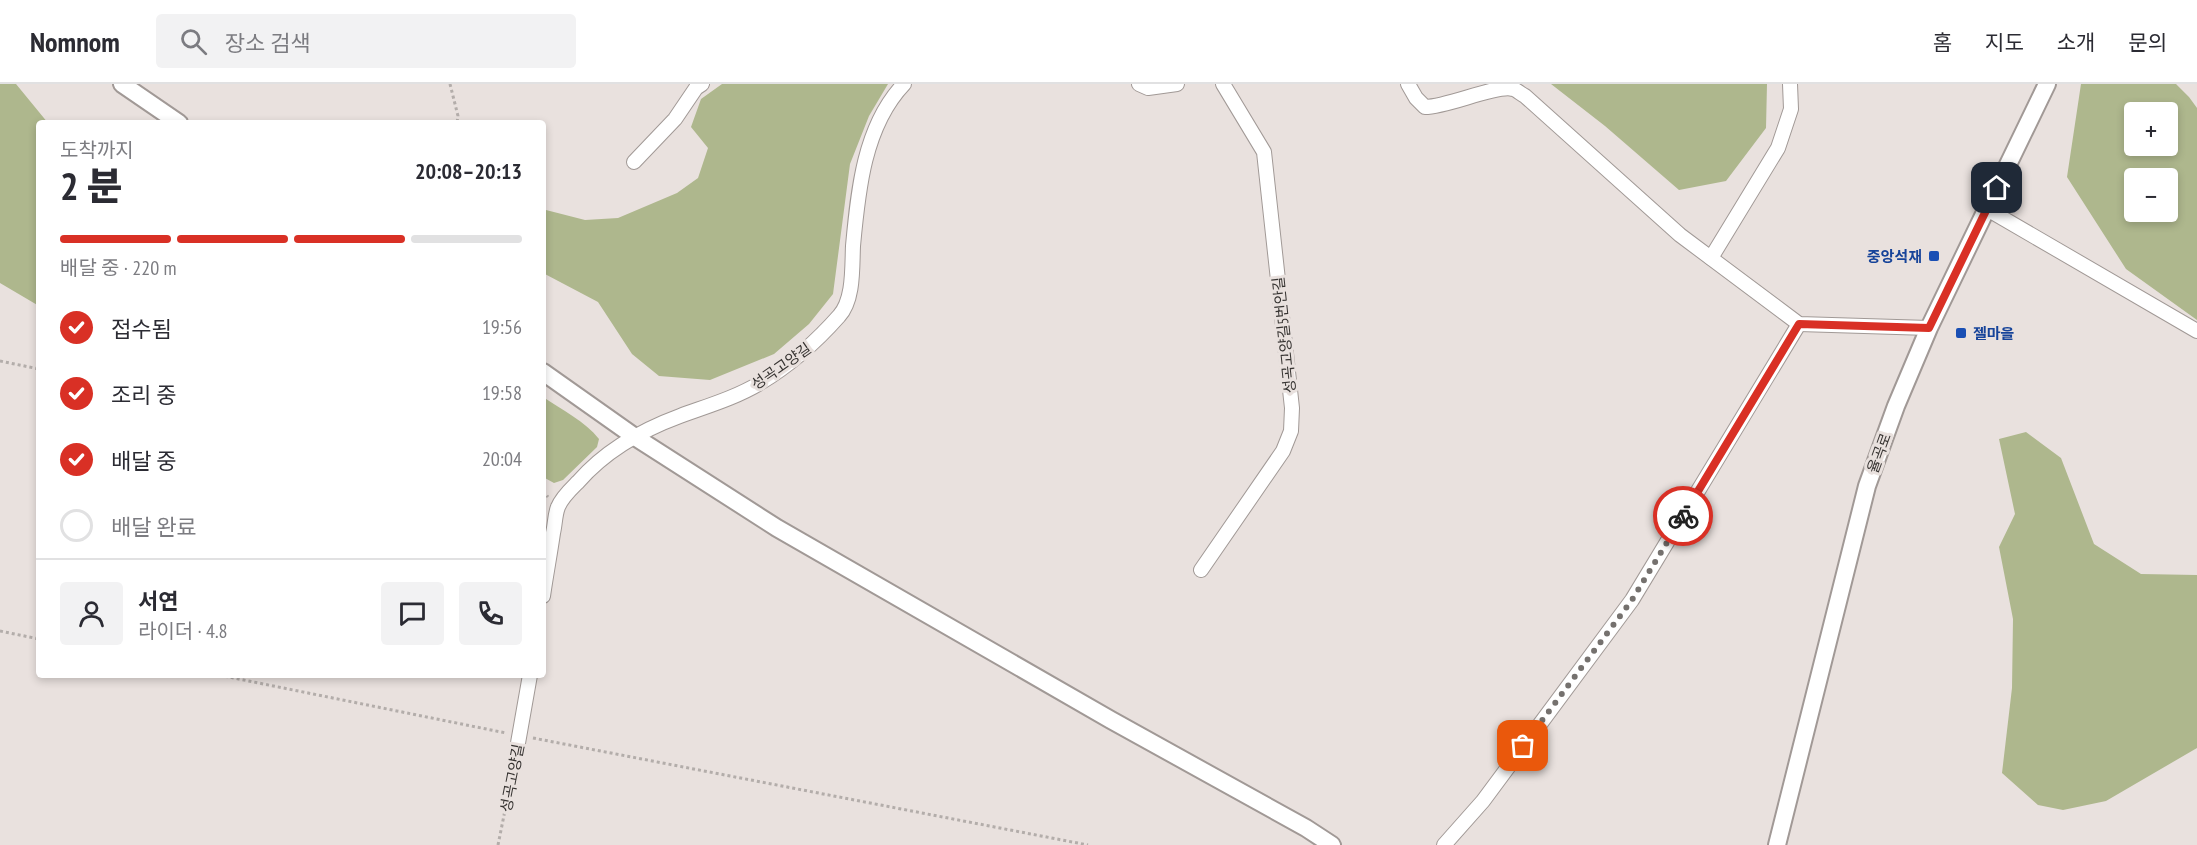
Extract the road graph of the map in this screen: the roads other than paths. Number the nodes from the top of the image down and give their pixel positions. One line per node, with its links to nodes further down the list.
1 (122, 84): 10 (street)
2 (702, 84): 11 (street)
3 (904, 84): 18 (street, 성곡고양길)
4 (1139, 84): 5 (street)
5 (1175, 84)
6 (1223, 84): 19 (street, 성곡고양길5번안길)
7 (1408, 84): 13 (street)
8 (1790, 84): 13 (street)
9 (2047, 84): 12 (street, 율곡로)
10 (175, 120)
11 (634, 162)
12 (1987, 209): 15 (street, 율곡로); 16 (street)
13 (1711, 258): 14 (street)
14 (1799, 324): 15 (street); 24 (street)
15 (1929, 328): 25 (street, 율곡로)
16 (2197, 331)
17 (546, 374): 18 (street)
18 (635, 437): 20 (street, 성곡고양길); 23 (street)
19 (1202, 570)
20 (546, 578)
21 (529, 678): 22 (street, 성곡고양길)
22 (519, 739)
23 (1330, 844)
24 (1444, 845)
25 (1777, 845)

